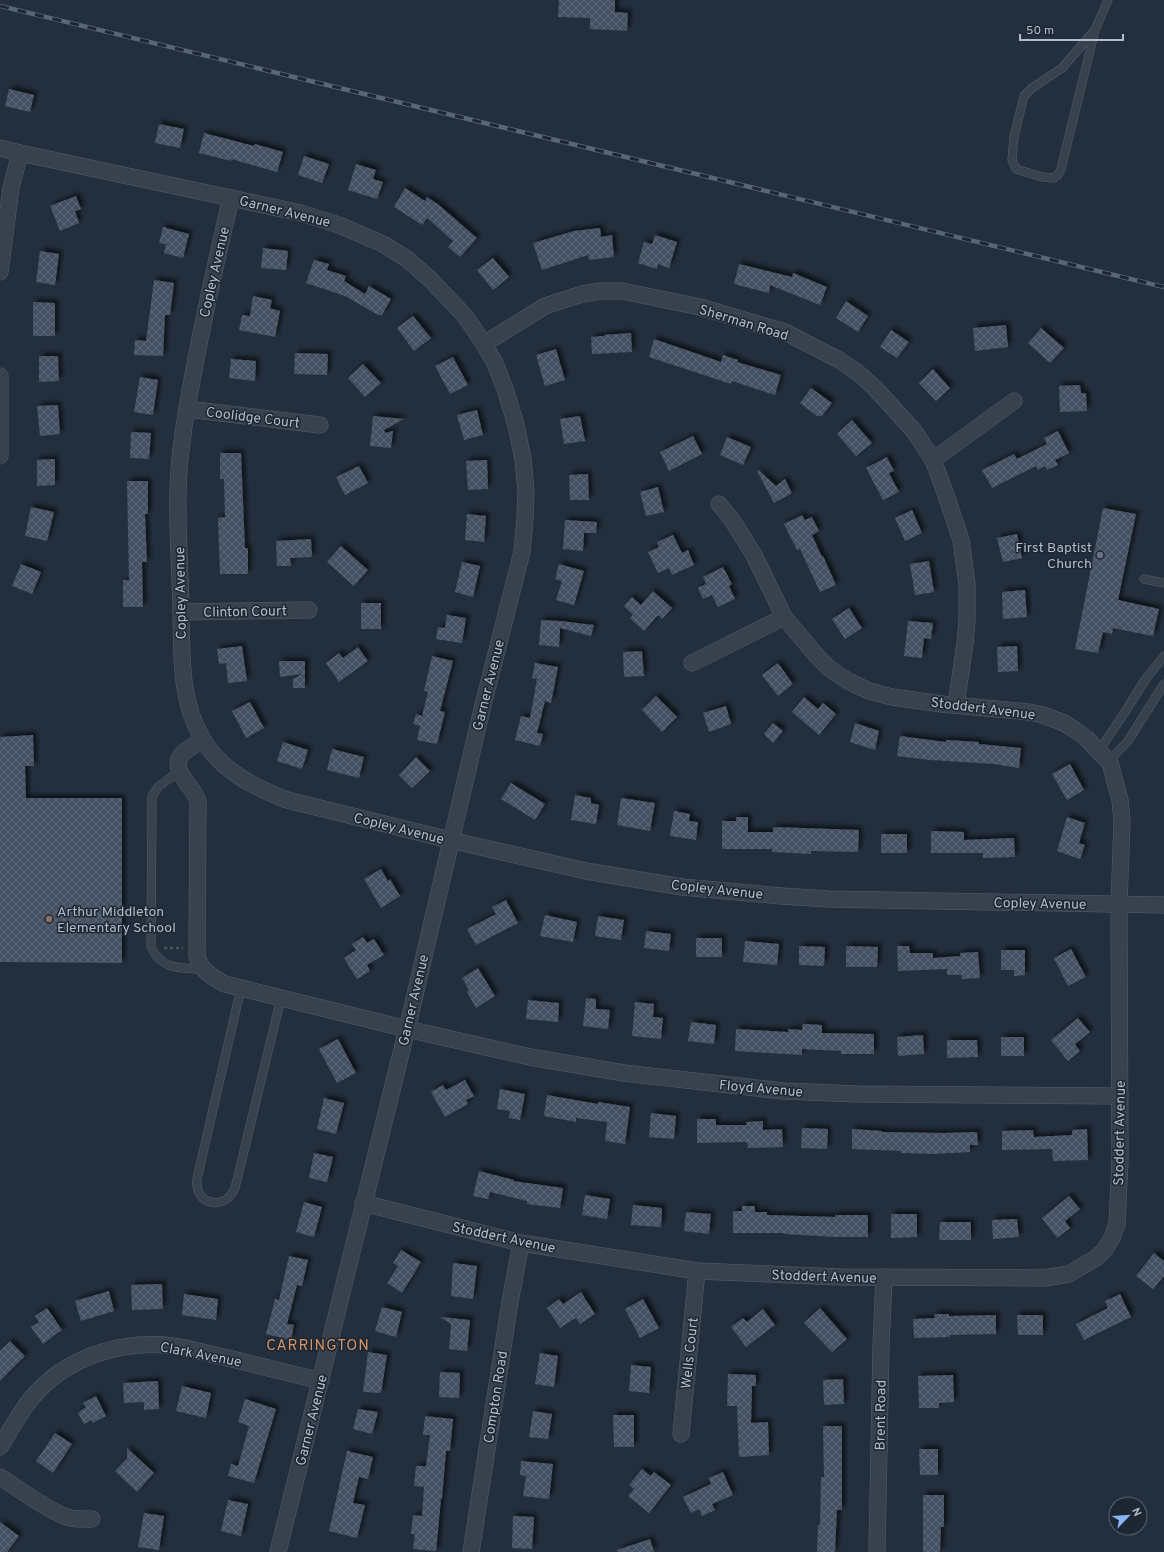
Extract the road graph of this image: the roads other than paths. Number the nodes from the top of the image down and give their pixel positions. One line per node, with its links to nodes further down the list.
1 (1108, 0): 2 (lane)
2 (1095, 30): 2 (lane)
3 (0, 148): 4 (street, Garner Avenue)
4 (20, 153): 5 (street, Garner Avenue); 6 (street)
5 (231, 198): 7 (street, Garner Avenue); 10 (street, Copley Avenue)
6 (0, 272)
7 (484, 344): 13 (street, Sherman Road); 27 (street, Garner Avenue)
8 (0, 376): 12 (street)
9 (1014, 401): 13 (street)
10 (187, 409): 11 (street, Coolidge Court); 18 (street, Copley Avenue)
11 (320, 425)
12 (0, 456)
13 (932, 460): 23 (street, Sherman Road)
14 (720, 504): 19 (street, Stoddert Avenue)
15 (1144, 578): 16 (lane)
16 (1164, 583)
17 (308, 610): 18 (street, Clinton Court)
18 (181, 612): 24 (street, Copley Avenue)
19 (784, 617): 21 (street); 23 (street, Stoddert Avenue)
20 (1164, 656): 25 (lane)
21 (692, 663)
22 (1164, 684): 25 (lane)
23 (956, 705): 25 (street, Stoddert Avenue)
24 (203, 740): 26 (street); 27 (street, Copley Avenue)
25 (1104, 756): 28 (street, Stoddert Avenue)
26 (179, 771): 30 (street); 30 (lane)
27 (450, 840): 28 (street, Copley Avenue); 33 (street, Garner Avenue)
28 (1119, 904): 29 (street, Copley Avenue); 34 (street, Stoddert Avenue)
29 (1164, 905)
30 (203, 969): 31 (street, Floyd Avenue)
31 (241, 988): 32 (street, Floyd Avenue); 32 (lane)
32 (281, 998): 33 (street, Floyd Avenue)
33 (407, 1029): 34 (street, Floyd Avenue); 35 (street, Garner Avenue)
34 (1120, 1096): 38 (street, Stoddert Avenue)
35 (363, 1203): 36 (street, Stoddert Avenue); 39 (street, Garner Avenue)
36 (521, 1243): 37 (street, Stoddert Avenue); 45 (street, Compton Road)
37 (696, 1271): 38 (street, Stoddert Avenue); 40 (street, Wells Court)
38 (884, 1277): 46 (street, Brent Road)
39 (321, 1381): 41 (street, Clark Avenue); 44 (street, Garner Avenue)
40 (681, 1434)
41 (0, 1447)
42 (0, 1477): 43 (street)
43 (92, 1519)
44 (278, 1552)
45 (471, 1552)
46 (877, 1552)

